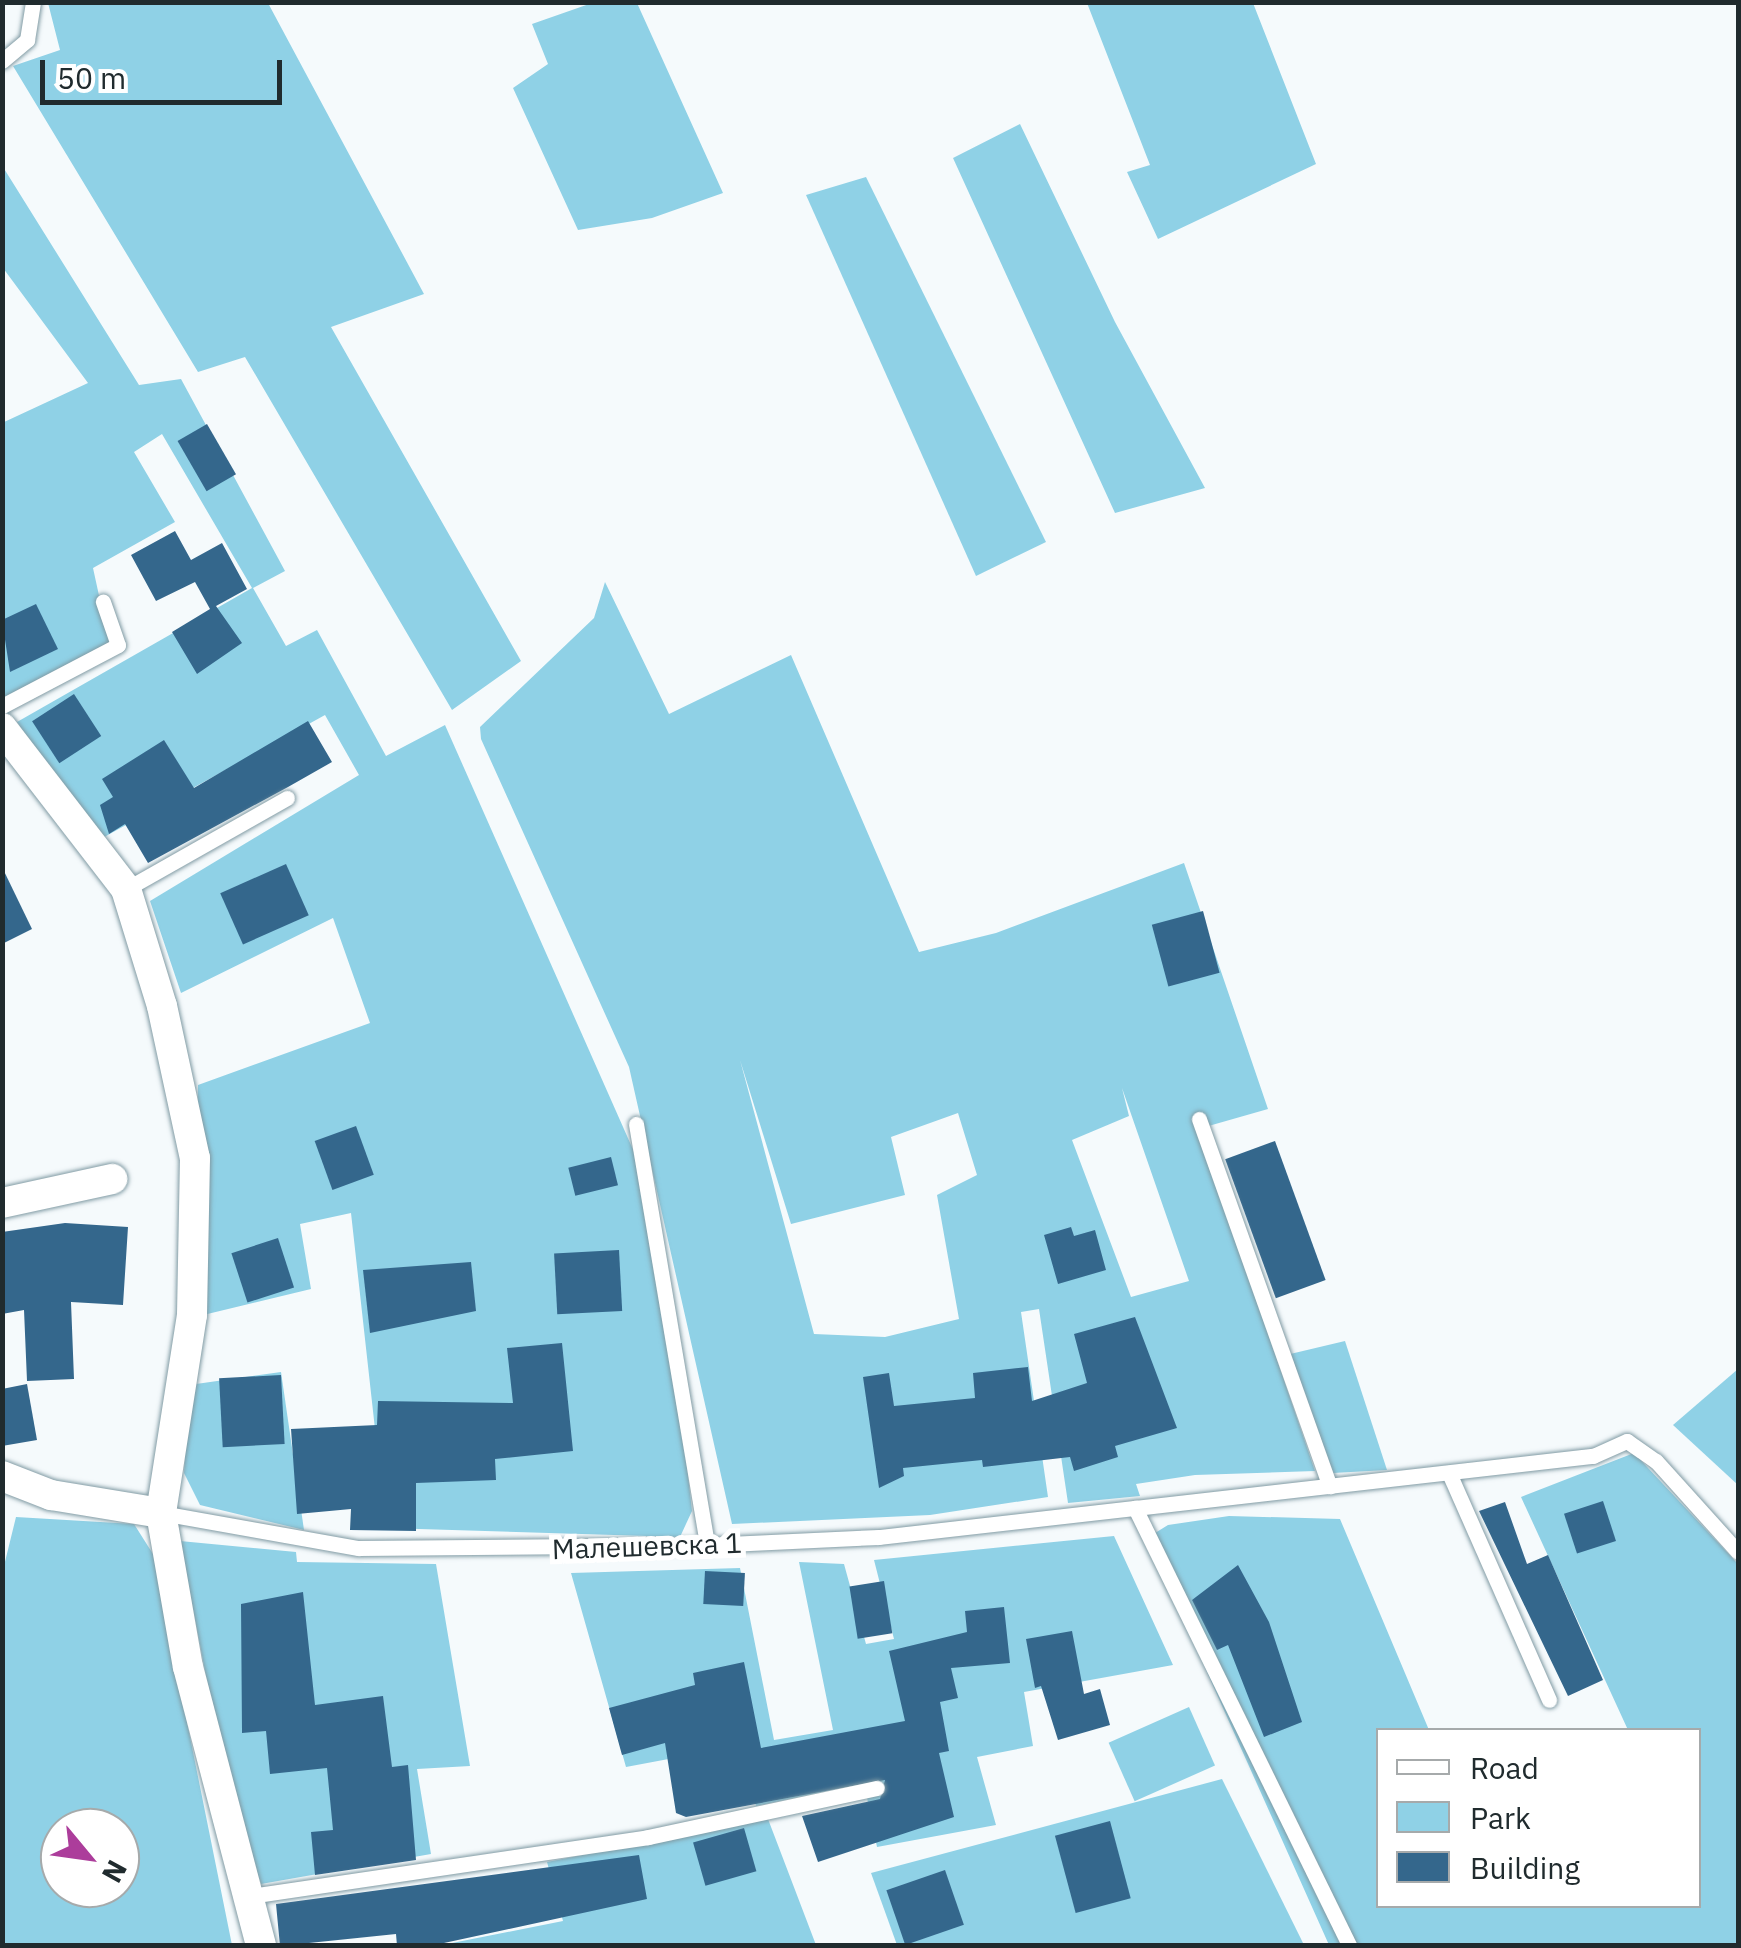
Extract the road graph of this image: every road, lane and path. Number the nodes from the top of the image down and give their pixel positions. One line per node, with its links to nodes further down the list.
1 (33, 2): 2 (lane)
2 (2, 61)
3 (103, 602): 4 (lane)
4 (2, 706)
5 (2, 728): 7 (street)
6 (286, 798): 7 (lane)
7 (126, 889): 16 (street)
8 (1199, 1119): 14 (lane)
9 (636, 1124): 17 (lane)
10 (112, 1179): 11 (street)
11 (2, 1203)
12 (1449, 1473): 14 (lane, Малешевска 1); 18 (lane, Малешевска 1); 19 (lane)
13 (2, 1476): 16 (street)
14 (1330, 1486): 15 (lane, Малешевска 1)
15 (1135, 1508): 17 (lane, Малешевска 1); 23 (lane)
16 (161, 1513): 17 (lane, Малешевска 1); 21 (street)
17 (707, 1545)
18 (1738, 1552)
19 (1549, 1700)
20 (877, 1788): 21 (lane)
21 (250, 1896): 22 (street)
22 (261, 1946)
23 (1350, 1946)

